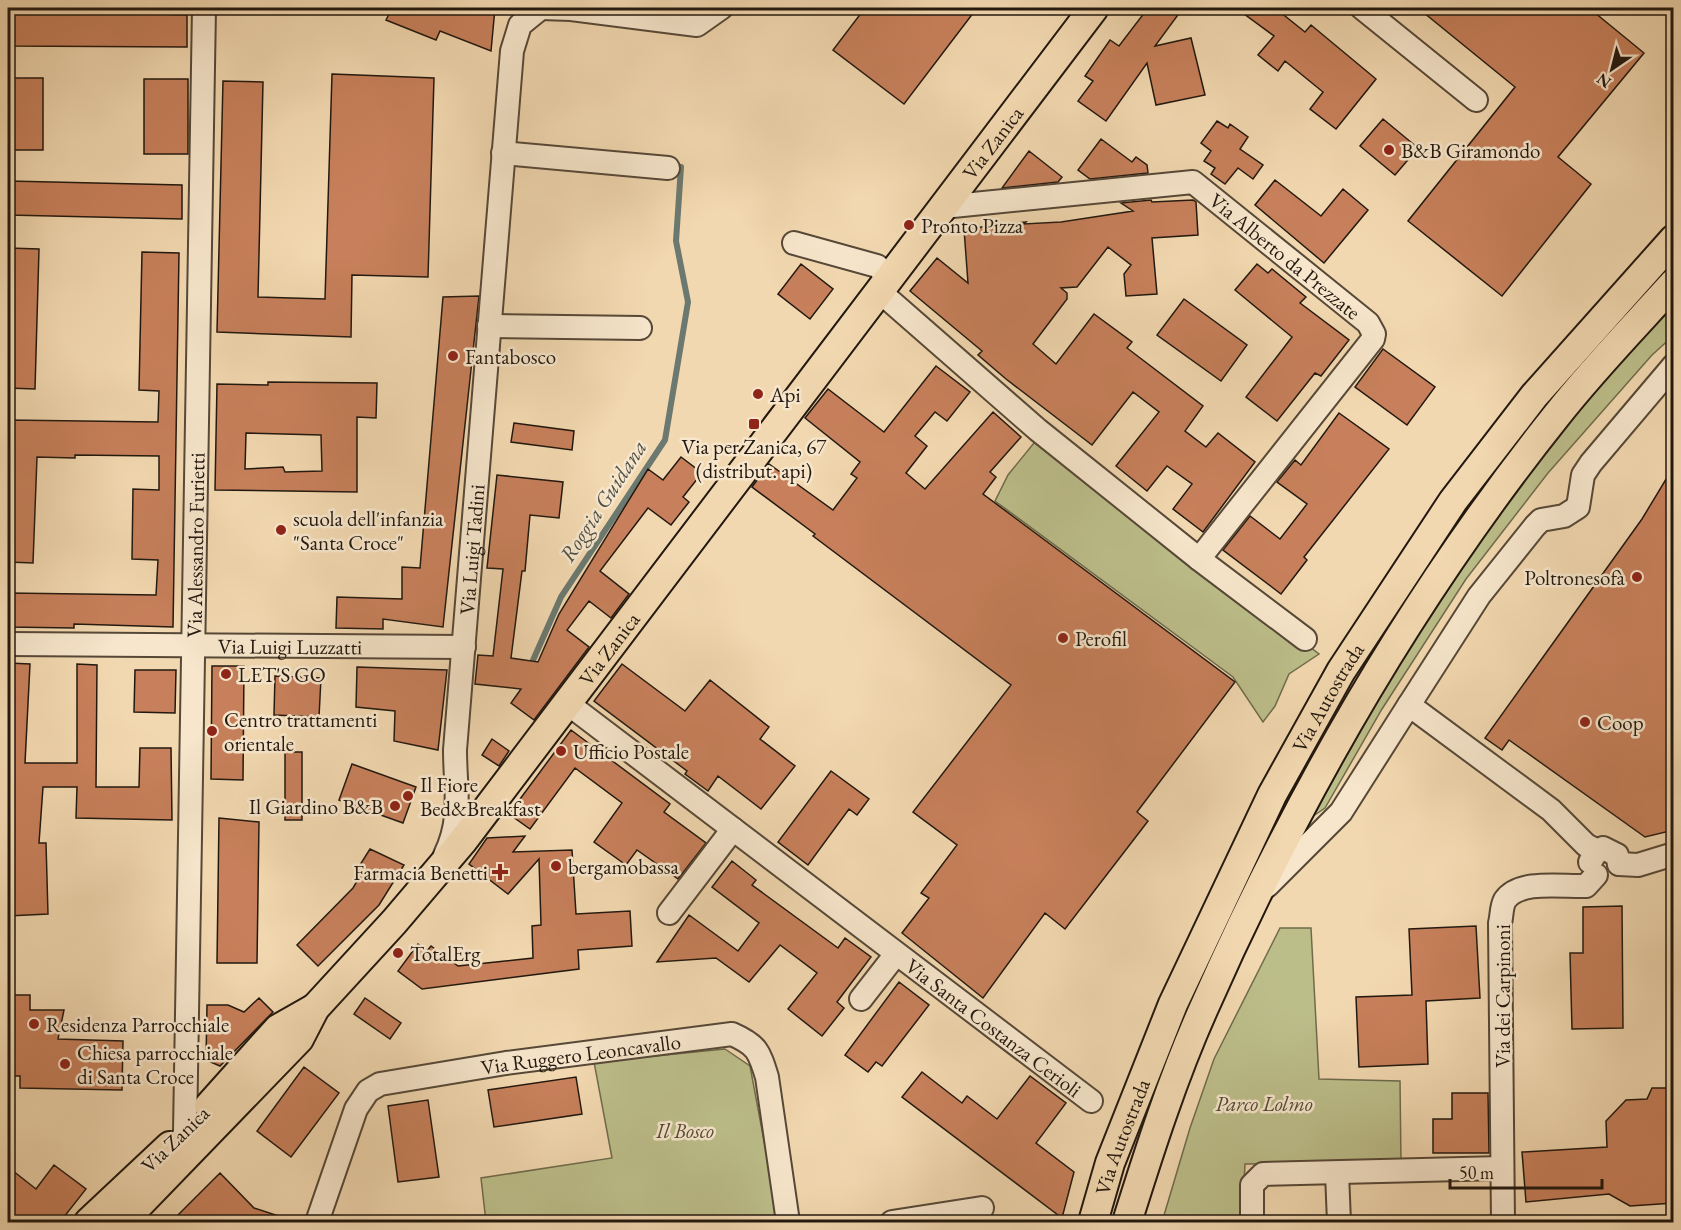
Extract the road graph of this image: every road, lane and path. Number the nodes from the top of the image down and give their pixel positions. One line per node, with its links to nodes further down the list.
1 (204, 8): 20 (street, Via Alessandro Furietti)
2 (541, 8): 3 (street); 7 (street, Via Luigi Tadini)
3 (721, 8)
4 (1094, 8): 9 (main road, Via Zanica)
5 (1362, 8): 6 (street)
6 (1476, 100)
7 (503, 153): 8 (street); 14 (street, Via Luigi Tadini)
8 (668, 168)
9 (943, 207): 13 (main road, Via Zanica); 17 (street, Via Alberto da Prezzate)
10 (1674, 240): 50 (main road, Via Autostrada)
11 (794, 243): 13 (street)
12 (1674, 283): 32 (main road, Via Autostrada)
13 (885, 284): 17 (street); 22 (main road, Via Zanica)
14 (489, 326): 15 (street); 21 (street, Via Luigi Tadini)
15 (640, 328)
16 (1674, 365): 23 (street, Via Autostrada)
17 (1199, 560): 18 (street)
18 (1305, 639)
19 (8, 644): 20 (street, Via Luigi Luzzatti)
20 (193, 646): 21 (street, Via Luigi Luzzatti); 37 (street, Via Alessandro Furietti)
21 (464, 647): 24 (street, Via Luigi Tadini)
22 (567, 703): 25 (main road, Via Zanica); 26 (street, Via Santa Costanza Cerioli)
23 (1408, 705): 27 (street); 32 (street, Via Autostrada)
24 (455, 774): 25 (street); 30 (street, Via Luigi Tadini)
25 (503, 787): 30 (main road, Via Zanica)
26 (733, 830): 33 (street); 34 (street, Via Santa Costanza Cerioli)
27 (1597, 851): 29 (street); 31 (street)
28 (1674, 854): 29 (street)
29 (1619, 864): 31 (street, Via dei Carpinoni)
30 (439, 869): 36 (main road, Via Zanica)
31 (1596, 875): 42 (street, Via dei Carpinoni)
32 (1255, 898): 51 (main road, Via Autostrada)
33 (669, 913)
34 (896, 954): 35 (street, Via Santa Costanza Cerioli); 39 (street, Via Santa Costanza Cerioli)
35 (861, 999)
36 (315, 1008): 38 (main road, Via Zanica); 40 (main road, Via Zanica)
37 (186, 1083): 38 (street); 40 (street, Via Alessandro Furietti)
38 (226, 1088): 40 (main road, Via Zanica)
39 (1091, 1101)
40 (198, 1119): 41 (main road, Via Zanica); 41 (street, Via Alessandro Furietti); 45 (main road, Via Zanica)
41 (173, 1168): 46 (main road, Via Zanica)
42 (1502, 1168): 43 (street); 54 (street, Via dei Carpinoni)
43 (1337, 1173): 52 (street); 53 (street)
44 (982, 1208): 49 (street)
45 (89, 1222)
46 (122, 1222)
47 (317, 1222): 48 (street, Via Ruggero Leoncavallo)
48 (788, 1222)
49 (892, 1222)
50 (1093, 1222)
51 (1127, 1222)
52 (1251, 1222)
53 (1339, 1222)
54 (1503, 1222)

